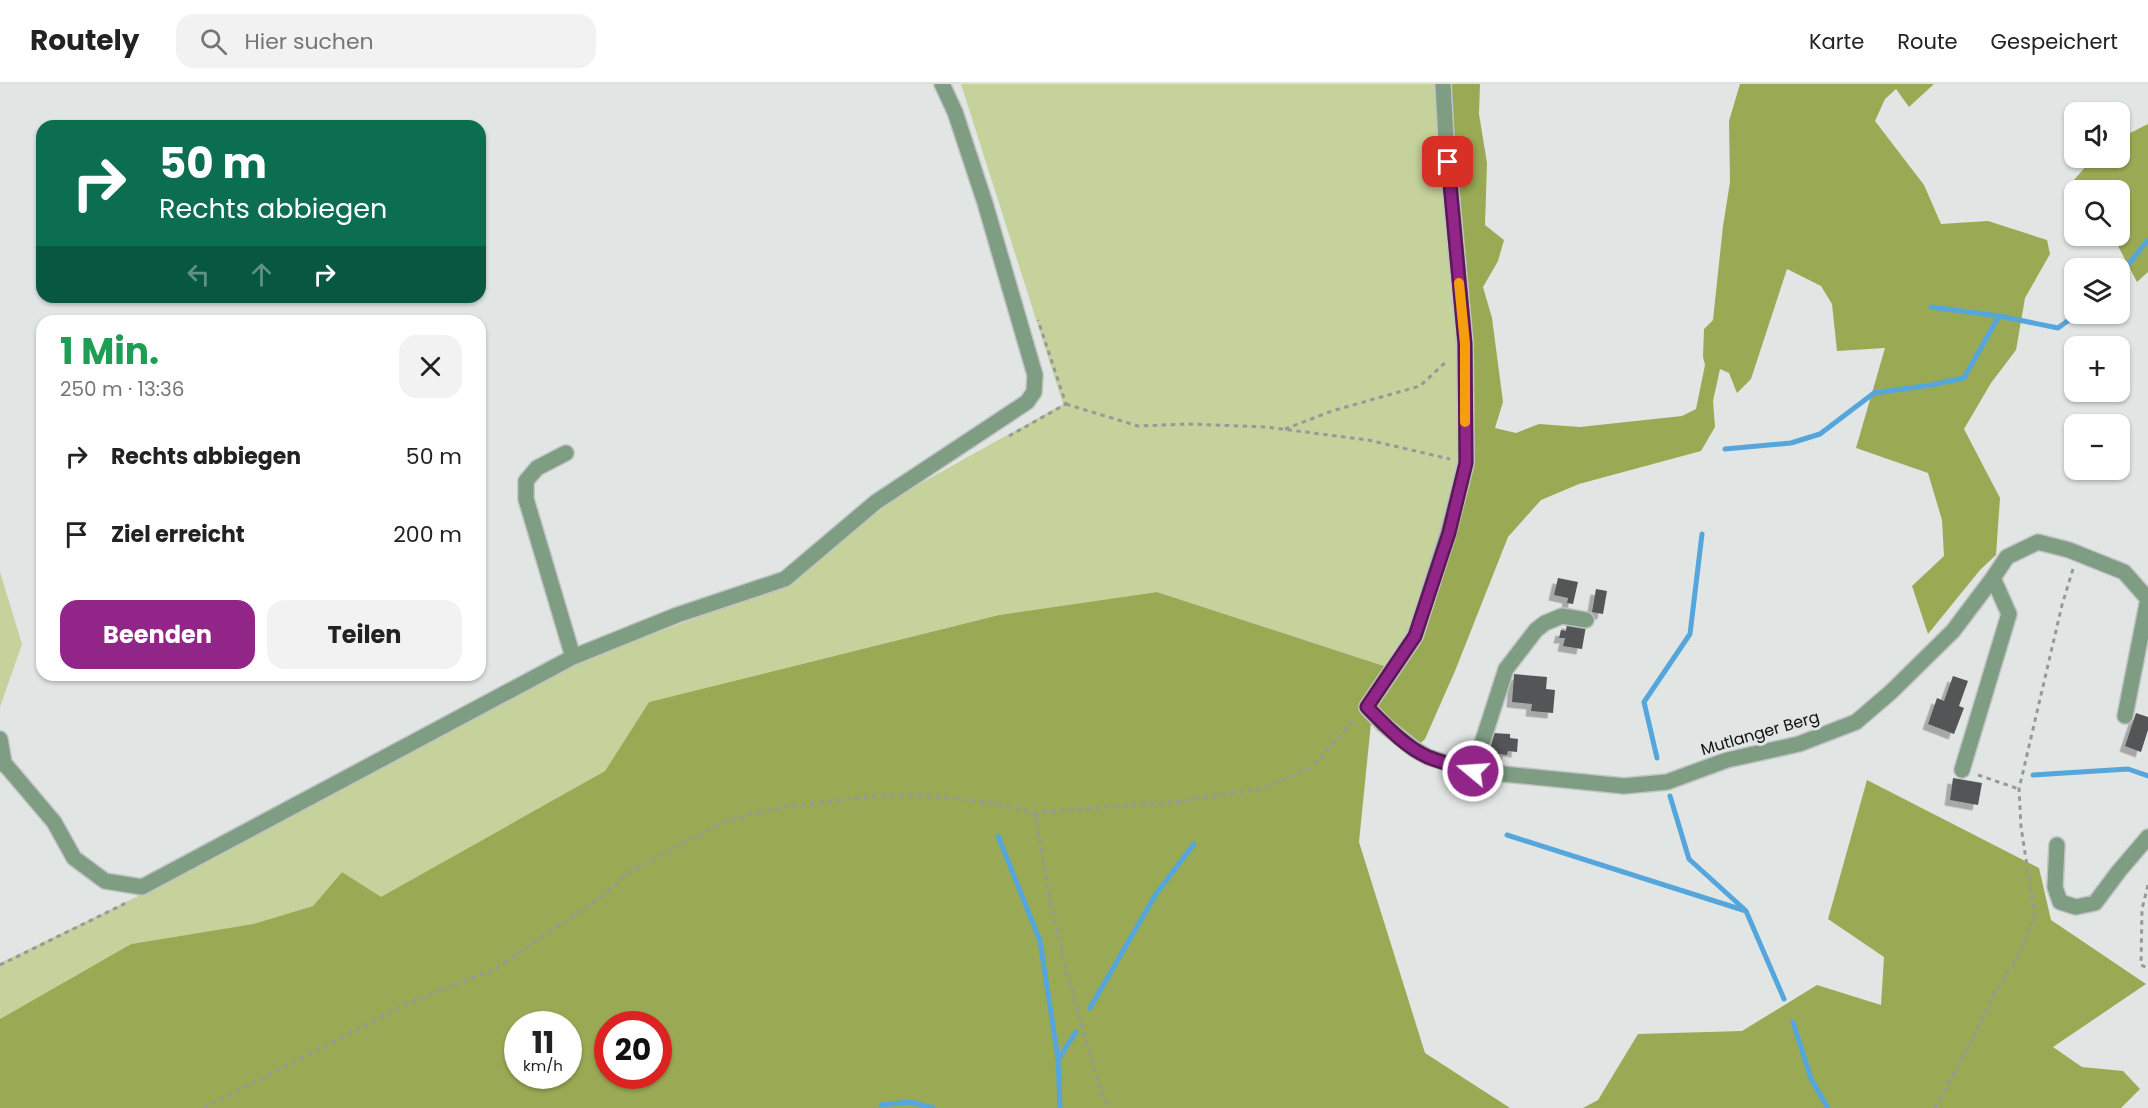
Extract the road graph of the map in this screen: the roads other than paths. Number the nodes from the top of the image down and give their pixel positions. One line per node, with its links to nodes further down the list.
1 (942, 84): 6 (street)
2 (1443, 84): 11 (street, Mutlanger Berg)
3 (566, 453): 6 (street)
4 (1993, 578): 7 (street, Mutlanger Berg); 10 (street); 11 (street, Mutlanger Berg)
5 (1586, 620): 11 (street)
6 (573, 657): 9 (street)
7 (2125, 716)
8 (0, 739): 9 (street)
9 (2, 764)
10 (1962, 770)
11 (1473, 771)
12 (2148, 837): 13 (street)
13 (2056, 845)

